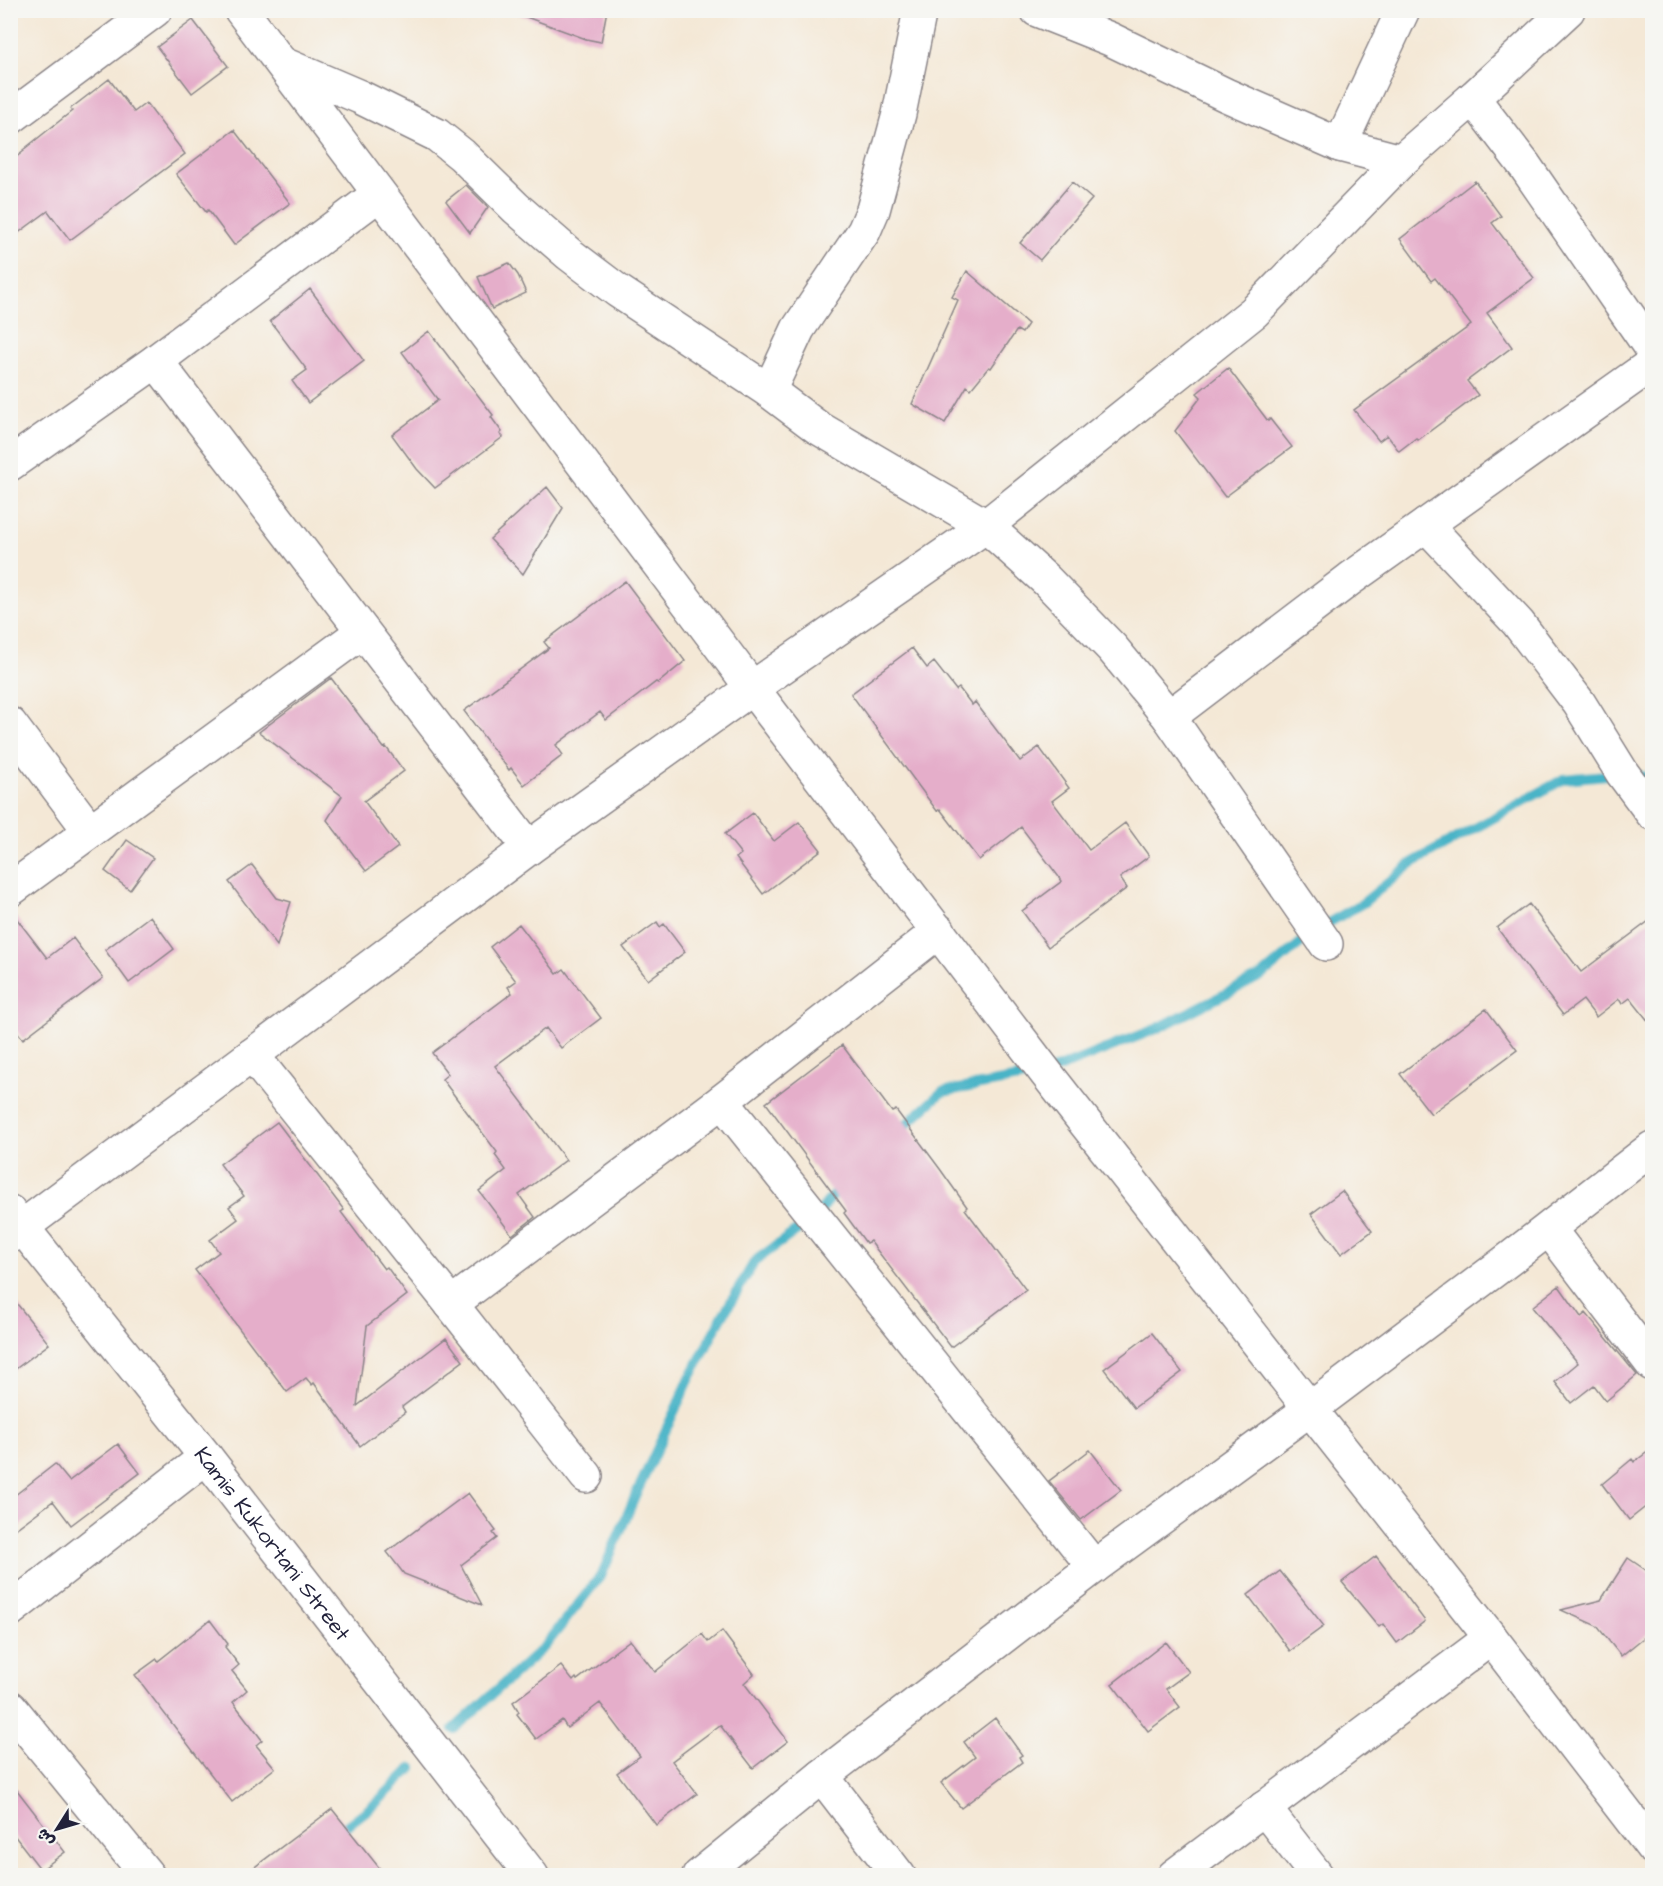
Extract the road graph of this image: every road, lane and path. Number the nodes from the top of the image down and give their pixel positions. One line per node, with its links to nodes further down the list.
1 (155, 10): 9 (street)
2 (241, 10): 7 (street)
3 (920, 10): 16 (street)
4 (1037, 10): 10 (street)
5 (1403, 10): 10 (street)
6 (1568, 10): 8 (street)
7 (279, 63): 12 (street); 16 (street)
8 (1473, 98): 11 (street); 13 (street)
9 (10, 118)
10 (1340, 145): 11 (street)
11 (1401, 162): 19 (street)
12 (379, 194): 14 (street); 21 (street)
13 (1653, 350)
14 (156, 361): 17 (street); 20 (street)
15 (1653, 364): 18 (street)
16 (769, 392): 19 (street)
17 (10, 464)
18 (1426, 525): 22 (street); 24 (street)
19 (986, 526): 21 (street); 22 (street)
20 (362, 632): 25 (street); 26 (street)
21 (752, 688): 26 (street); 28 (street)
22 (1169, 717): 29 (street)
23 (10, 724): 25 (street)
24 (1653, 813)
25 (90, 831): 27 (street)
26 (529, 848): 30 (street)
27 (10, 890)
28 (939, 931): 31 (street); 37 (street)
29 (1326, 944)
30 (252, 1055): 33 (street); 35 (street)
31 (722, 1101): 35 (street); 40 (street)
32 (1653, 1148): 34 (street)
33 (14, 1225): 38 (street, Kamis Kukortani Street)
34 (1549, 1229): 36 (street); 37 (street)
35 (451, 1304): 39 (street)
36 (1653, 1364)
37 (1310, 1409): 40 (street); 42 (street)
38 (206, 1457): 41 (street); 48 (street, Kamis Kukortani Street)
39 (586, 1476)
40 (1094, 1567): 44 (street)
41 (10, 1610)
42 (1491, 1638): 45 (street); 46 (street)
43 (10, 1707): 47 (street)
44 (822, 1776): 49 (street); 50 (street)
45 (1264, 1808): 51 (street); 52 (street)
46 (1653, 1847)
47 (148, 1875)
48 (532, 1875)
49 (699, 1875)
50 (898, 1875)
51 (1174, 1875)
52 (1317, 1875)

